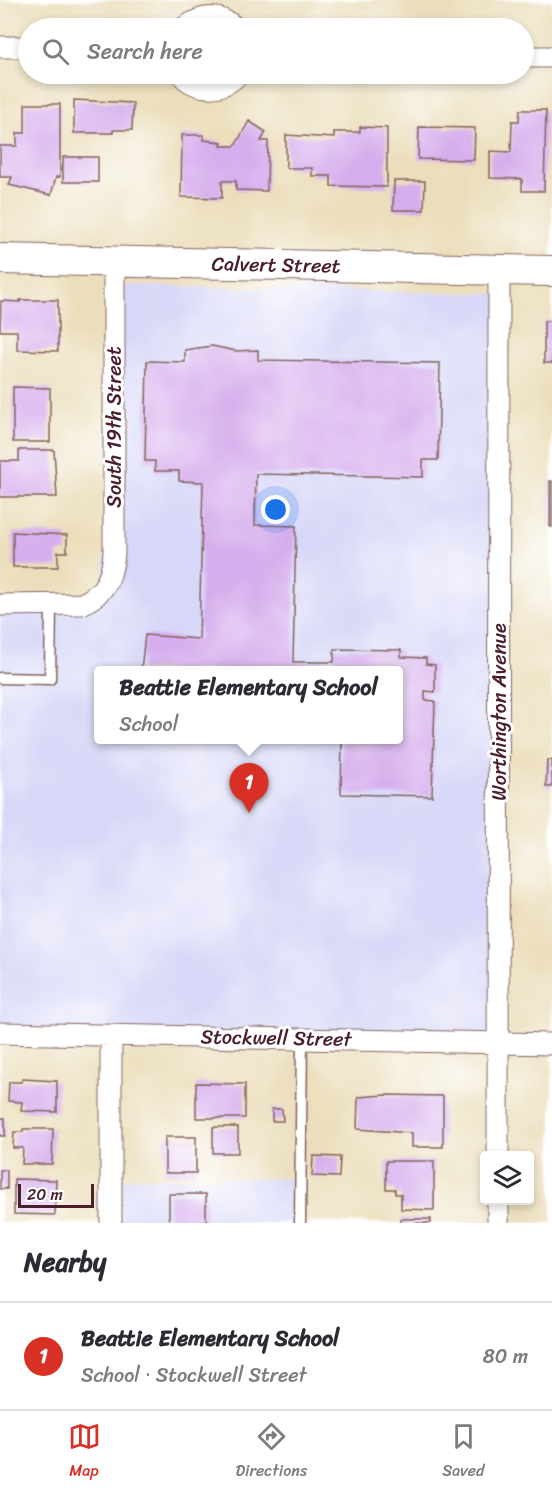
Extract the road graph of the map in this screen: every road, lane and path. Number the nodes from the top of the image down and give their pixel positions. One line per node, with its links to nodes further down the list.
1 (211, 8): 2 (street); 3 (street)
2 (197, 18)
3 (224, 18)
4 (0, 47): 5 (street)
5 (18, 48)
6 (534, 57): 7 (street)
7 (552, 57)
8 (195, 84): 9 (street)
9 (221, 84)
10 (0, 259): 11 (street, Calvert Street)
11 (114, 261): 12 (street, Calvert Street); 15 (street, South 19th Street)
12 (499, 269): 13 (street, Calvert Street); 20 (street, Worthington Avenue)
13 (552, 271)
14 (0, 605): 15 (street)
15 (51, 606): 16 (lane)
16 (0, 678)
17 (0, 1033): 18 (street, Stockwell Street)
18 (111, 1035): 19 (street, Stockwell Street); 24 (street)
19 (302, 1038): 20 (street, Stockwell Street); 25 (lane)
20 (499, 1042): 21 (street, Stockwell Street); 22 (street, Worthington Avenue)
21 (552, 1044)
22 (498, 1151)
23 (498, 1205): 26 (street)
24 (111, 1223)
25 (300, 1223)
26 (498, 1223)

